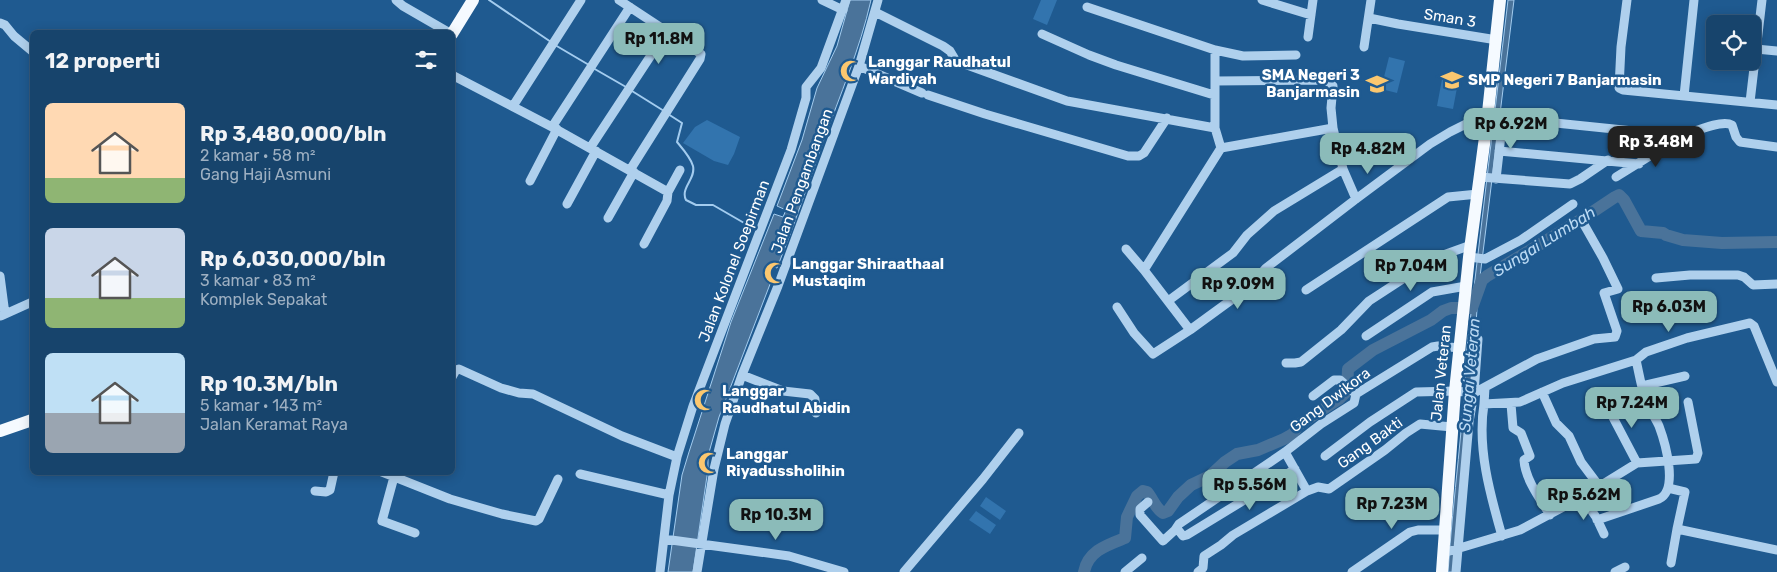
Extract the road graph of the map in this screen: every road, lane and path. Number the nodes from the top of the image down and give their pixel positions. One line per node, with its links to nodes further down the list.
1 (396, 0): 23 (street)
2 (473, 0): 24 (main road)
3 (582, 0): 43 (street)
4 (619, 0): 15 (street)
5 (822, 0): 17 (street)
6 (846, 0): 17 (street, Jalan Kolonel Soepirman)
7 (878, 0): 18 (street, Jalan Pengambangan)
8 (1262, 0): 19 (street)
9 (1313, 0): 19 (street)
10 (1370, 0): 21 (street)
11 (1500, 0): 28 (main road, Jalan Veteran)
12 (1627, 0): 40 (street)
13 (1694, 0): 40 (street)
14 (1762, 0): 20 (street)
15 (630, 7): 25 (street); 46 (street)
16 (1087, 7): 32 (street)
17 (843, 10): 110 (street, Jalan Kolonel Soepirman)
18 (875, 12): 35 (street, Jalan Pengambangan); 44 (street)
19 (1311, 15): 27 (street)
20 (1760, 15)
21 (1369, 18): 28 (street, Sman 3); 29 (street)
22 (0, 23): 30 (street)
23 (445, 30)
24 (454, 30)
25 (667, 31): 52 (street); 58 (street)
26 (1042, 34): 39 (street)
27 (1308, 37)
28 (1497, 40): 45 (main road, Jalan Veteran)
29 (1364, 47)
30 (30, 49)
31 (1761, 49): 33 (street)
32 (1214, 50): 34 (street); 38 (street)
33 (1777, 51)
34 (1296, 56)
35 (859, 66): 44 (street); 89 (street, Jalan Pengambangan)
36 (1754, 70): 41 (street)
37 (455, 77): 43 (street)
38 (1215, 81): 39 (street); 48 (street)
39 (1214, 95): 47 (street)
40 (1684, 96): 41 (street)
41 (1750, 102): 42 (street)
42 (1777, 105)
43 (513, 106): 46 (street)
44 (1167, 118): 47 (street)
45 (1494, 118): 49 (street); 53 (street); 60 (main road, Jalan Veteran); 64 (street)
46 (555, 128): 52 (street); 61 (street)
47 (1216, 128): 51 (street)
48 (1334, 128): 51 (street); 56 (street)
49 (1682, 136): 50 (street); 55 (street)
50 (1777, 147)
51 (1221, 148): 72 (street)
52 (593, 150): 58 (street); 65 (street)
53 (1499, 151): 54 (street); 60 (street)
54 (1608, 160): 55 (street); 60 (street)
55 (1639, 164): 59 (street)
56 (1343, 169): 64 (street); 78 (street)
57 (680, 170): 62 (street)
58 (632, 171): 62 (street); 67 (street)
59 (1616, 177)
60 (1489, 178): 63 (main road, Jalan Veteran)
61 (530, 181)
62 (668, 192): 69 (street)
63 (1478, 194): 71 (main road, Jalan Veteran); 77 (street)
64 (1356, 198): 82 (street)
65 (567, 204)
66 (1573, 204): 71 (street)
67 (608, 218)
68 (1582, 221): 93 (street)
69 (644, 244)
70 (1126, 249): 72 (street)
71 (1474, 254): 76 (main road, Jalan Veteran); 87 (street)
72 (1144, 270): 78 (street)
73 (0, 276): 81 (street)
74 (1656, 278): 75 (street)
75 (1777, 284)
76 (1466, 286): 83 (street); 85 (main road, Jalan Veteran)
77 (1306, 290)
78 (1168, 301): 82 (street)
79 (30, 303): 81 (street)
80 (1117, 307): 82 (street)
81 (3, 315)
82 (1190, 330)
83 (1366, 336)
84 (1478, 339): 97 (street)
85 (1460, 348): 94 (main road, Jalan Veteran); 95 (street, Gang Dwikora)
86 (1636, 360): 91 (street); 92 (street); 96 (street)
87 (1286, 363)
88 (455, 372): 110 (street)
89 (742, 375): 103 (street); 135 (street, Jalan Pengambangan)
90 (1685, 376): 92 (street)
91 (1777, 382)
92 (1642, 386): 111 (street)
93 (1486, 388): 97 (street); 100 (street)
94 (1458, 391): 97 (street); 105 (main road, Jalan Veteran); 109 (street)
95 (1355, 392): 98 (street); 108 (street, Gang Dwikora)
96 (1542, 392): 101 (street); 119 (street)
97 (1473, 393): 137 (street)
98 (1313, 396)
99 (1688, 402): 111 (street)
100 (1484, 404): 101 (street); 133 (street)
101 (1511, 404): 126 (street)
102 (1607, 406): 112 (street)
103 (816, 413)
104 (30, 421): 106 (main road)
105 (1452, 427): 122 (street, Gang Bakti); 130 (main road, Jalan Veteran)
106 (0, 431)
107 (1019, 433): 144 (street)
108 (1285, 452): 113 (street); 129 (street, Gang Dwikora)
109 (1325, 456)
110 (677, 457): 123 (street, Jalan Kolonel Soepirman)
111 (1668, 461): 112 (street); 120 (street)
112 (1637, 463): 119 (street)
113 (1295, 469): 122 (street); 129 (street)
114 (580, 474): 123 (street)
115 (333, 475): 121 (street)
116 (389, 475): 117 (street)
117 (394, 477): 118 (street); 131 (street)
118 (558, 479)
119 (1599, 486): 124 (street)
120 (1668, 488): 127 (street); 128 (street)
121 (315, 490)
122 (1307, 491): 146 (street)
123 (669, 494): 134 (street, Jalan Kolonel Soepirman)
124 (1582, 497): 126 (street); 127 (street)
125 (1148, 502): 129 (street, Gang Dwikora)
126 (1550, 515): 133 (street)
127 (1598, 520): 132 (street)
128 (1677, 529): 136 (street); 139 (street)
129 (1175, 530)
130 (1444, 530): 137 (main road, Jalan Veteran); 147 (street)
131 (415, 533)
132 (1604, 534)
133 (1502, 536): 137 (street)
134 (667, 539): 135 (street); 141 (street, Jalan Kolonel Soepirman)
135 (700, 543): 142 (street, Jalan Pengambangan); 143 (street)
136 (1777, 550)
137 (1452, 551): 148 (main road, Jalan Veteran); 149 (street)
138 (1142, 558): 145 (street)
139 (1671, 563)
140 (1625, 567): 150 (street)
141 (660, 572)
142 (696, 572)
143 (844, 572)
144 (904, 572)
145 (1125, 572)
146 (1198, 572)
147 (1352, 572)
148 (1442, 572)
149 (1456, 572)
150 (1615, 572)

